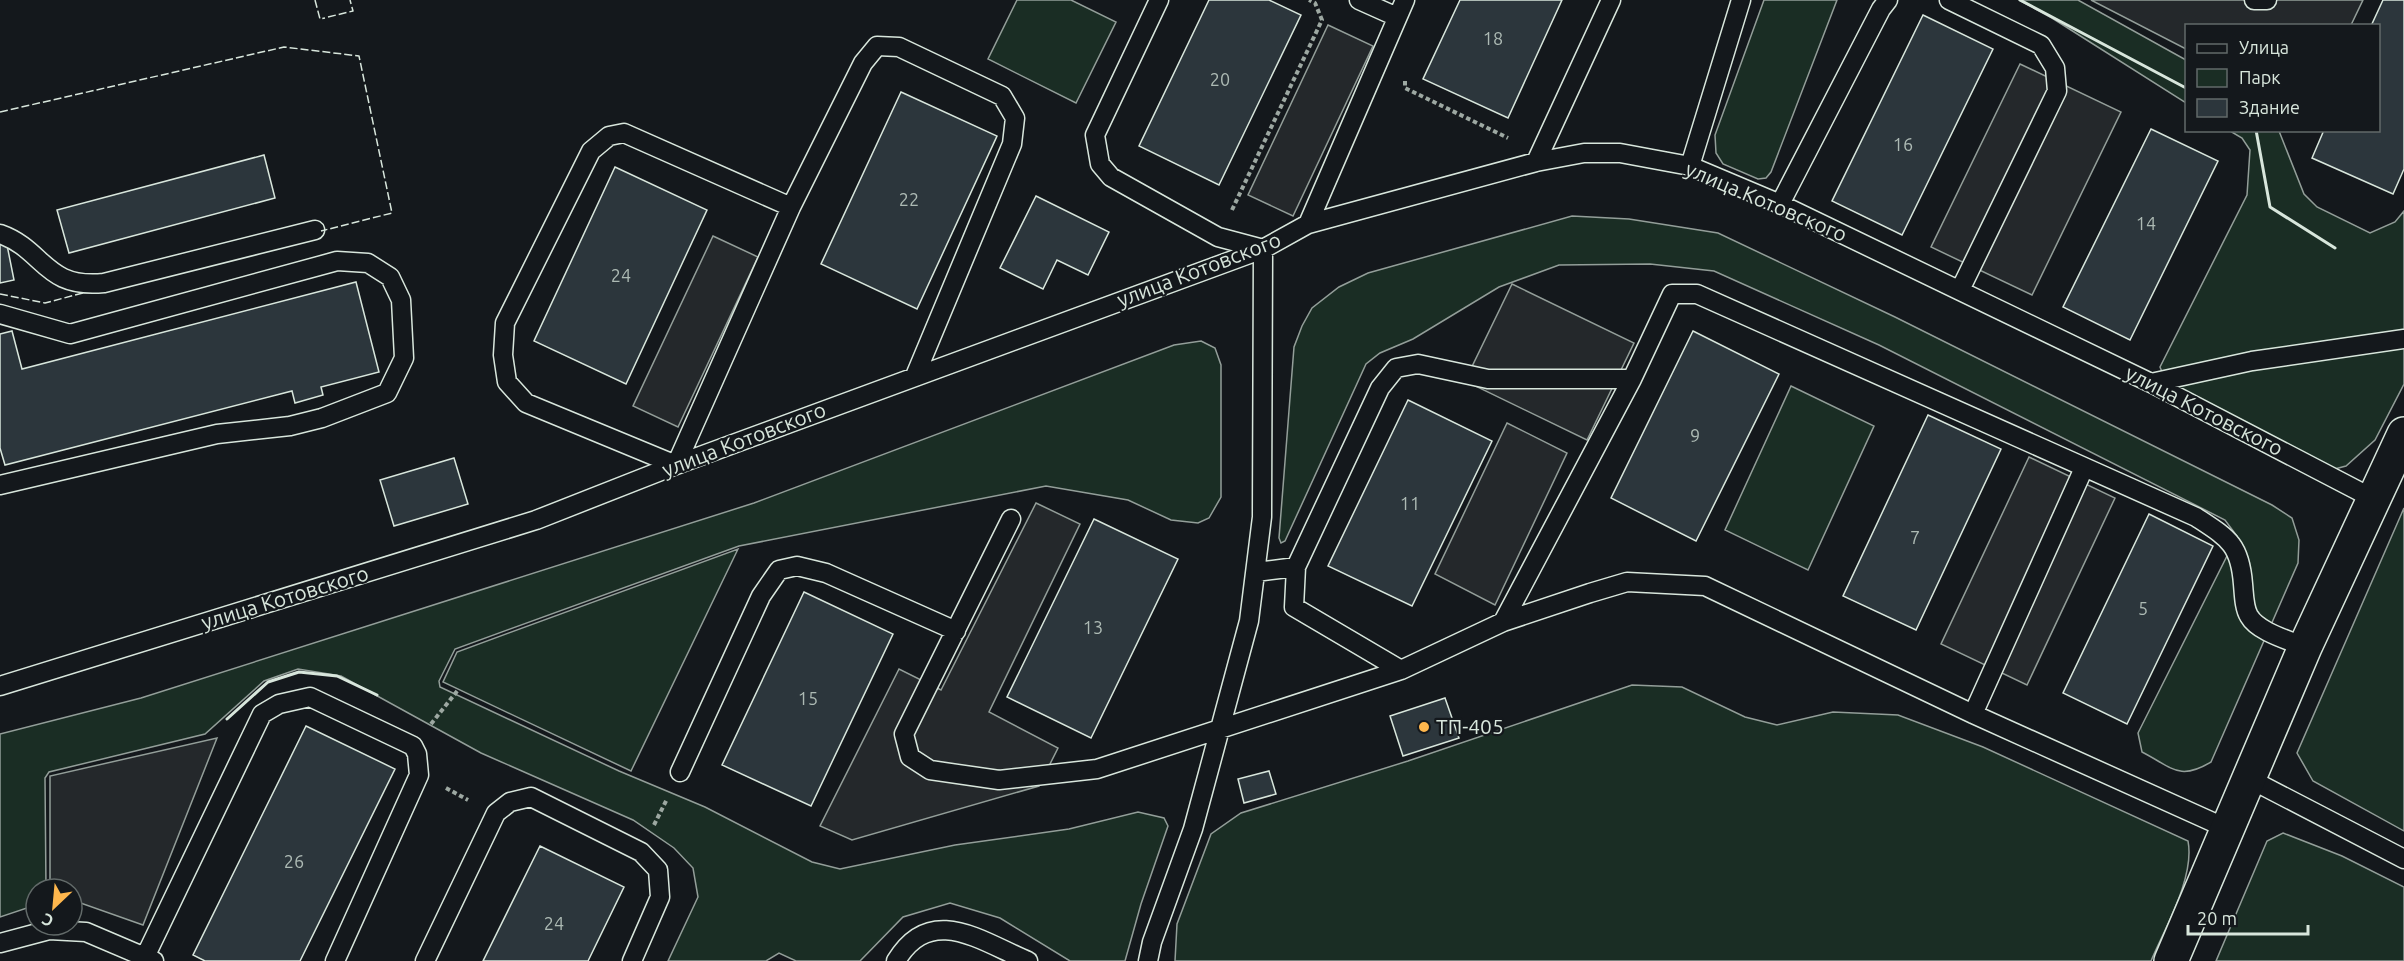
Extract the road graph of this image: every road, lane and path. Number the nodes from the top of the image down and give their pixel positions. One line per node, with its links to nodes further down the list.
1 (1159, 0): 22 (lane)
2 (1309, 0): 18 (path)
3 (1359, 0): 11 (lane)
4 (1405, 0): 11 (lane)
5 (1611, 0): 14 (lane)
6 (1741, 0): 15 (lane)
7 (1888, 0): 16 (lane)
8 (1949, 0): 23 (lane)
9 (2254, 0): 10 (lane)
10 (2267, 0)
11 (1397, 17): 19 (lane)
12 (1405, 71): 13 (path)
13 (1515, 141)
14 (1536, 162): 15 (lane, улица Котовского); 19 (lane, улица Котовского)
15 (1690, 166): 16 (lane, улица Котовского)
16 (1780, 204): 23 (lane, улица Котовского)
17 (791, 207): 26 (lane); 30 (lane); 30 (lane)
18 (1221, 207)
19 (1308, 225): 22 (lane, улица Котовского)
20 (315, 230): 21 (lane)
21 (0, 234)
22 (1263, 249): 26 (lane, улица Котовского); 36 (lane)
23 (1960, 290): 28 (lane, улица Котовского)
24 (0, 314): 32 (lane)
25 (2404, 339): 28 (lane)
26 (915, 376): 30 (lane, улица Котовского)
27 (1632, 379): 31 (lane); 35 (lane); 37 (lane)
28 (2151, 383): 33 (lane, улица Котовского)
29 (2404, 434): 33 (street)
30 (676, 465): 41 (lane, улица Котовского)
31 (2084, 468): 39 (lane); 43 (lane)
32 (0, 485)
33 (2372, 498): 39 (street)
34 (1011, 519): 38 (lane)
35 (1296, 567): 36 (lane); 40 (lane)
36 (1256, 572): 44 (lane)
37 (1503, 622): 40 (lane); 43 (lane)
38 (956, 631): 44 (lane); 46 (lane)
39 (2305, 647): 48 (street)
40 (1401, 670): 44 (lane)
41 (0, 686)
42 (458, 690): 45 (path)
43 (1973, 714): 50 (lane)
44 (1220, 731): 60 (lane)
45 (413, 746): 47 (lane); 54 (lane)
46 (680, 772): 51 (path)
47 (419, 775): 49 (path); 55 (lane)
48 (2248, 778): 50 (street); 52 (lane)
49 (496, 813): 51 (lane); 56 (lane)
50 (2228, 829): 61 (street)
51 (641, 852): 57 (lane)
52 (2404, 859)
53 (0, 944): 54 (lane)
54 (150, 959)
55 (335, 961)
56 (425, 961)
57 (632, 961)
58 (896, 961): 59 (lane)
59 (1028, 961)
60 (1148, 961)
61 (2171, 961)

